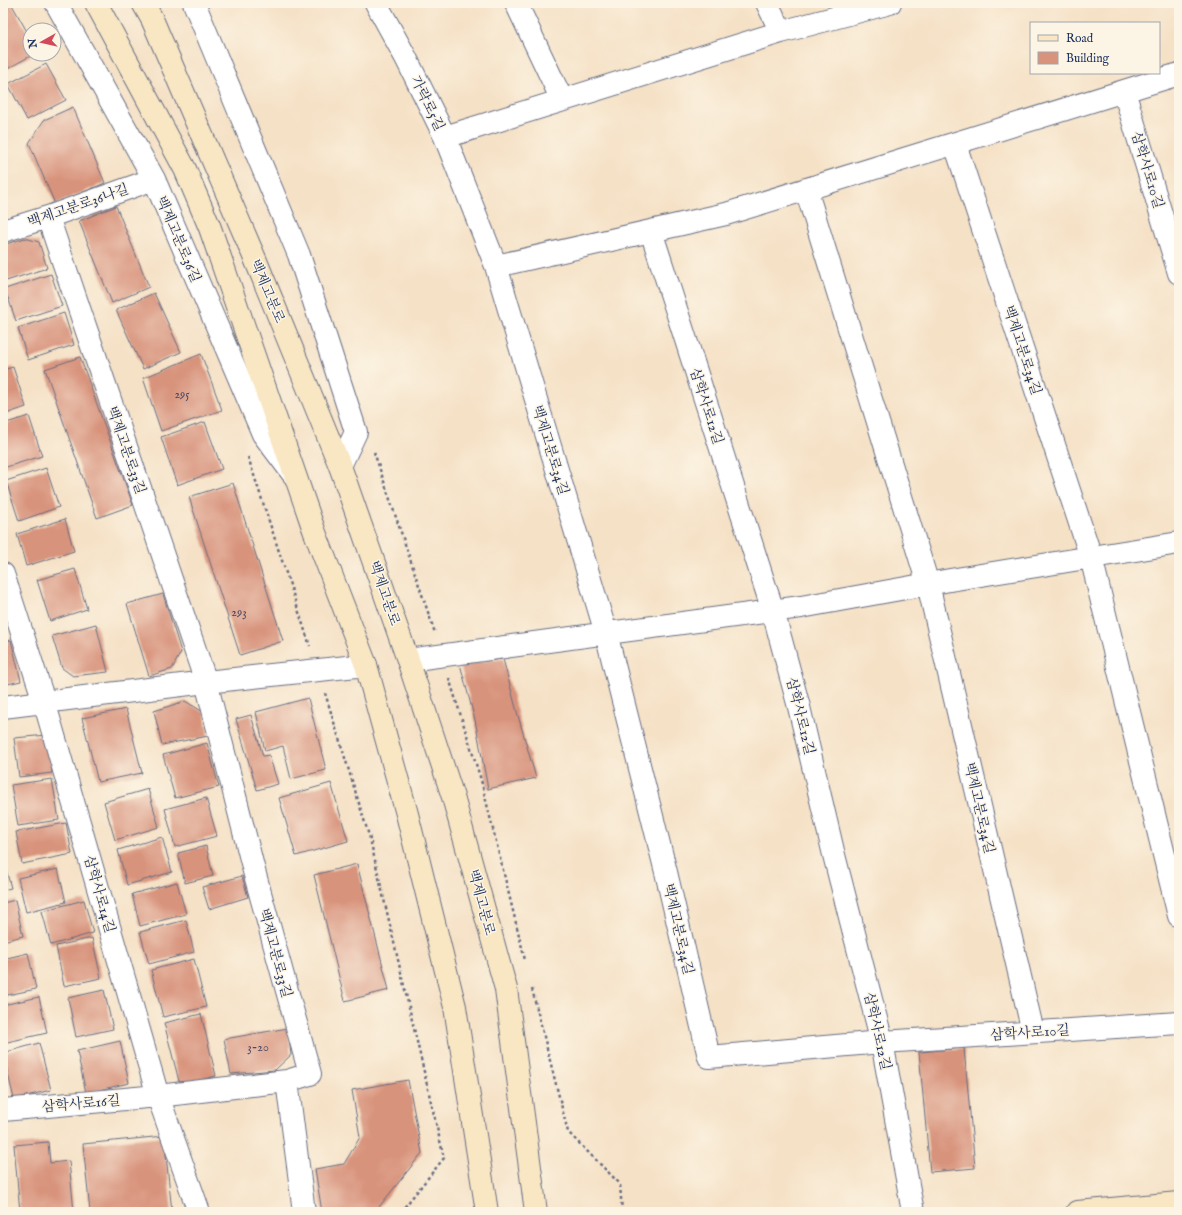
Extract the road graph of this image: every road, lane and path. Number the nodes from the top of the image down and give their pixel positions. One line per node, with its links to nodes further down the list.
1 (56, 3): 15 (street, 백제고분로36길)
2 (96, 3): 24 (main road)
3 (143, 3): 23 (main road, 백제고분로)
4 (194, 3): 23 (street)
5 (376, 3): 13 (street, 가락로5길)
6 (516, 3): 12 (street)
7 (767, 3): 9 (street)
8 (890, 3): 9 (street, 가락로5길)
9 (781, 32): 12 (street, 가락로5길)
10 (1179, 74): 11 (street)
11 (1124, 91): 14 (street); 21 (street, 삼학사로10길)
12 (562, 100): 13 (street, 가락로5길)
13 (445, 137): 20 (street, 백제고분로34길)
14 (955, 144): 16 (street); 26 (street, 백제고분로34길)
15 (154, 179): 17 (street, 백제고분로36나길); 24 (street, 백제고분로36길)
16 (806, 189): 19 (street); 28 (street, 백제고분로34길)
17 (48, 217): 18 (street, 백제고분로36나길); 35 (street, 백제고분로33길)
18 (3, 231)
19 (651, 231): 20 (street); 29 (street, 삼학사로12길)
20 (496, 266): 30 (street, 백제고분로34길)
21 (1179, 272)
22 (246, 451): 34 (path)
23 (340, 466): 32 (main road, 백제고분로)
24 (296, 477): 33 (main road)
25 (1179, 543): 26 (street)
26 (1091, 557): 28 (street); 38 (street, 백제고분로34길)
27 (3, 574): 36 (street, 삼학사로14길)
28 (928, 584): 29 (street); 42 (street, 백제고분로34길)
29 (773, 611): 30 (street); 43 (street, 삼학사로12길)
30 (606, 633): 31 (street); 43 (street, 백제고분로34길)
31 (442, 655): 32 (street); 39 (path)
32 (408, 660): 52 (main road, 백제고분로)
33 (366, 666): 34 (street); 51 (main road)
34 (318, 670): 35 (street); 50 (path)
35 (206, 682): 36 (street); 44 (street, 백제고분로33길)
36 (44, 701): 37 (street); 45 (street, 삼학사로14길)
37 (3, 707)
38 (1179, 916)
39 (526, 964)
40 (532, 987): 53 (path)
41 (1179, 1023): 42 (street, 삼학사로10길)
42 (1033, 1032): 43 (street, 삼학사로10길)
43 (882, 1042): 54 (street, 삼학사로12길)
44 (287, 1081): 45 (street, 백제고분로33길); 49 (street)
45 (158, 1096): 46 (street, 삼학사로16길); 48 (street, 삼학사로14길)
46 (3, 1110)
47 (1179, 1203): 55 (main road)
48 (199, 1212)
49 (304, 1212)
50 (403, 1212)
51 (487, 1212)
52 (536, 1212)
53 (622, 1212)
54 (913, 1212)
55 (1078, 1212)

